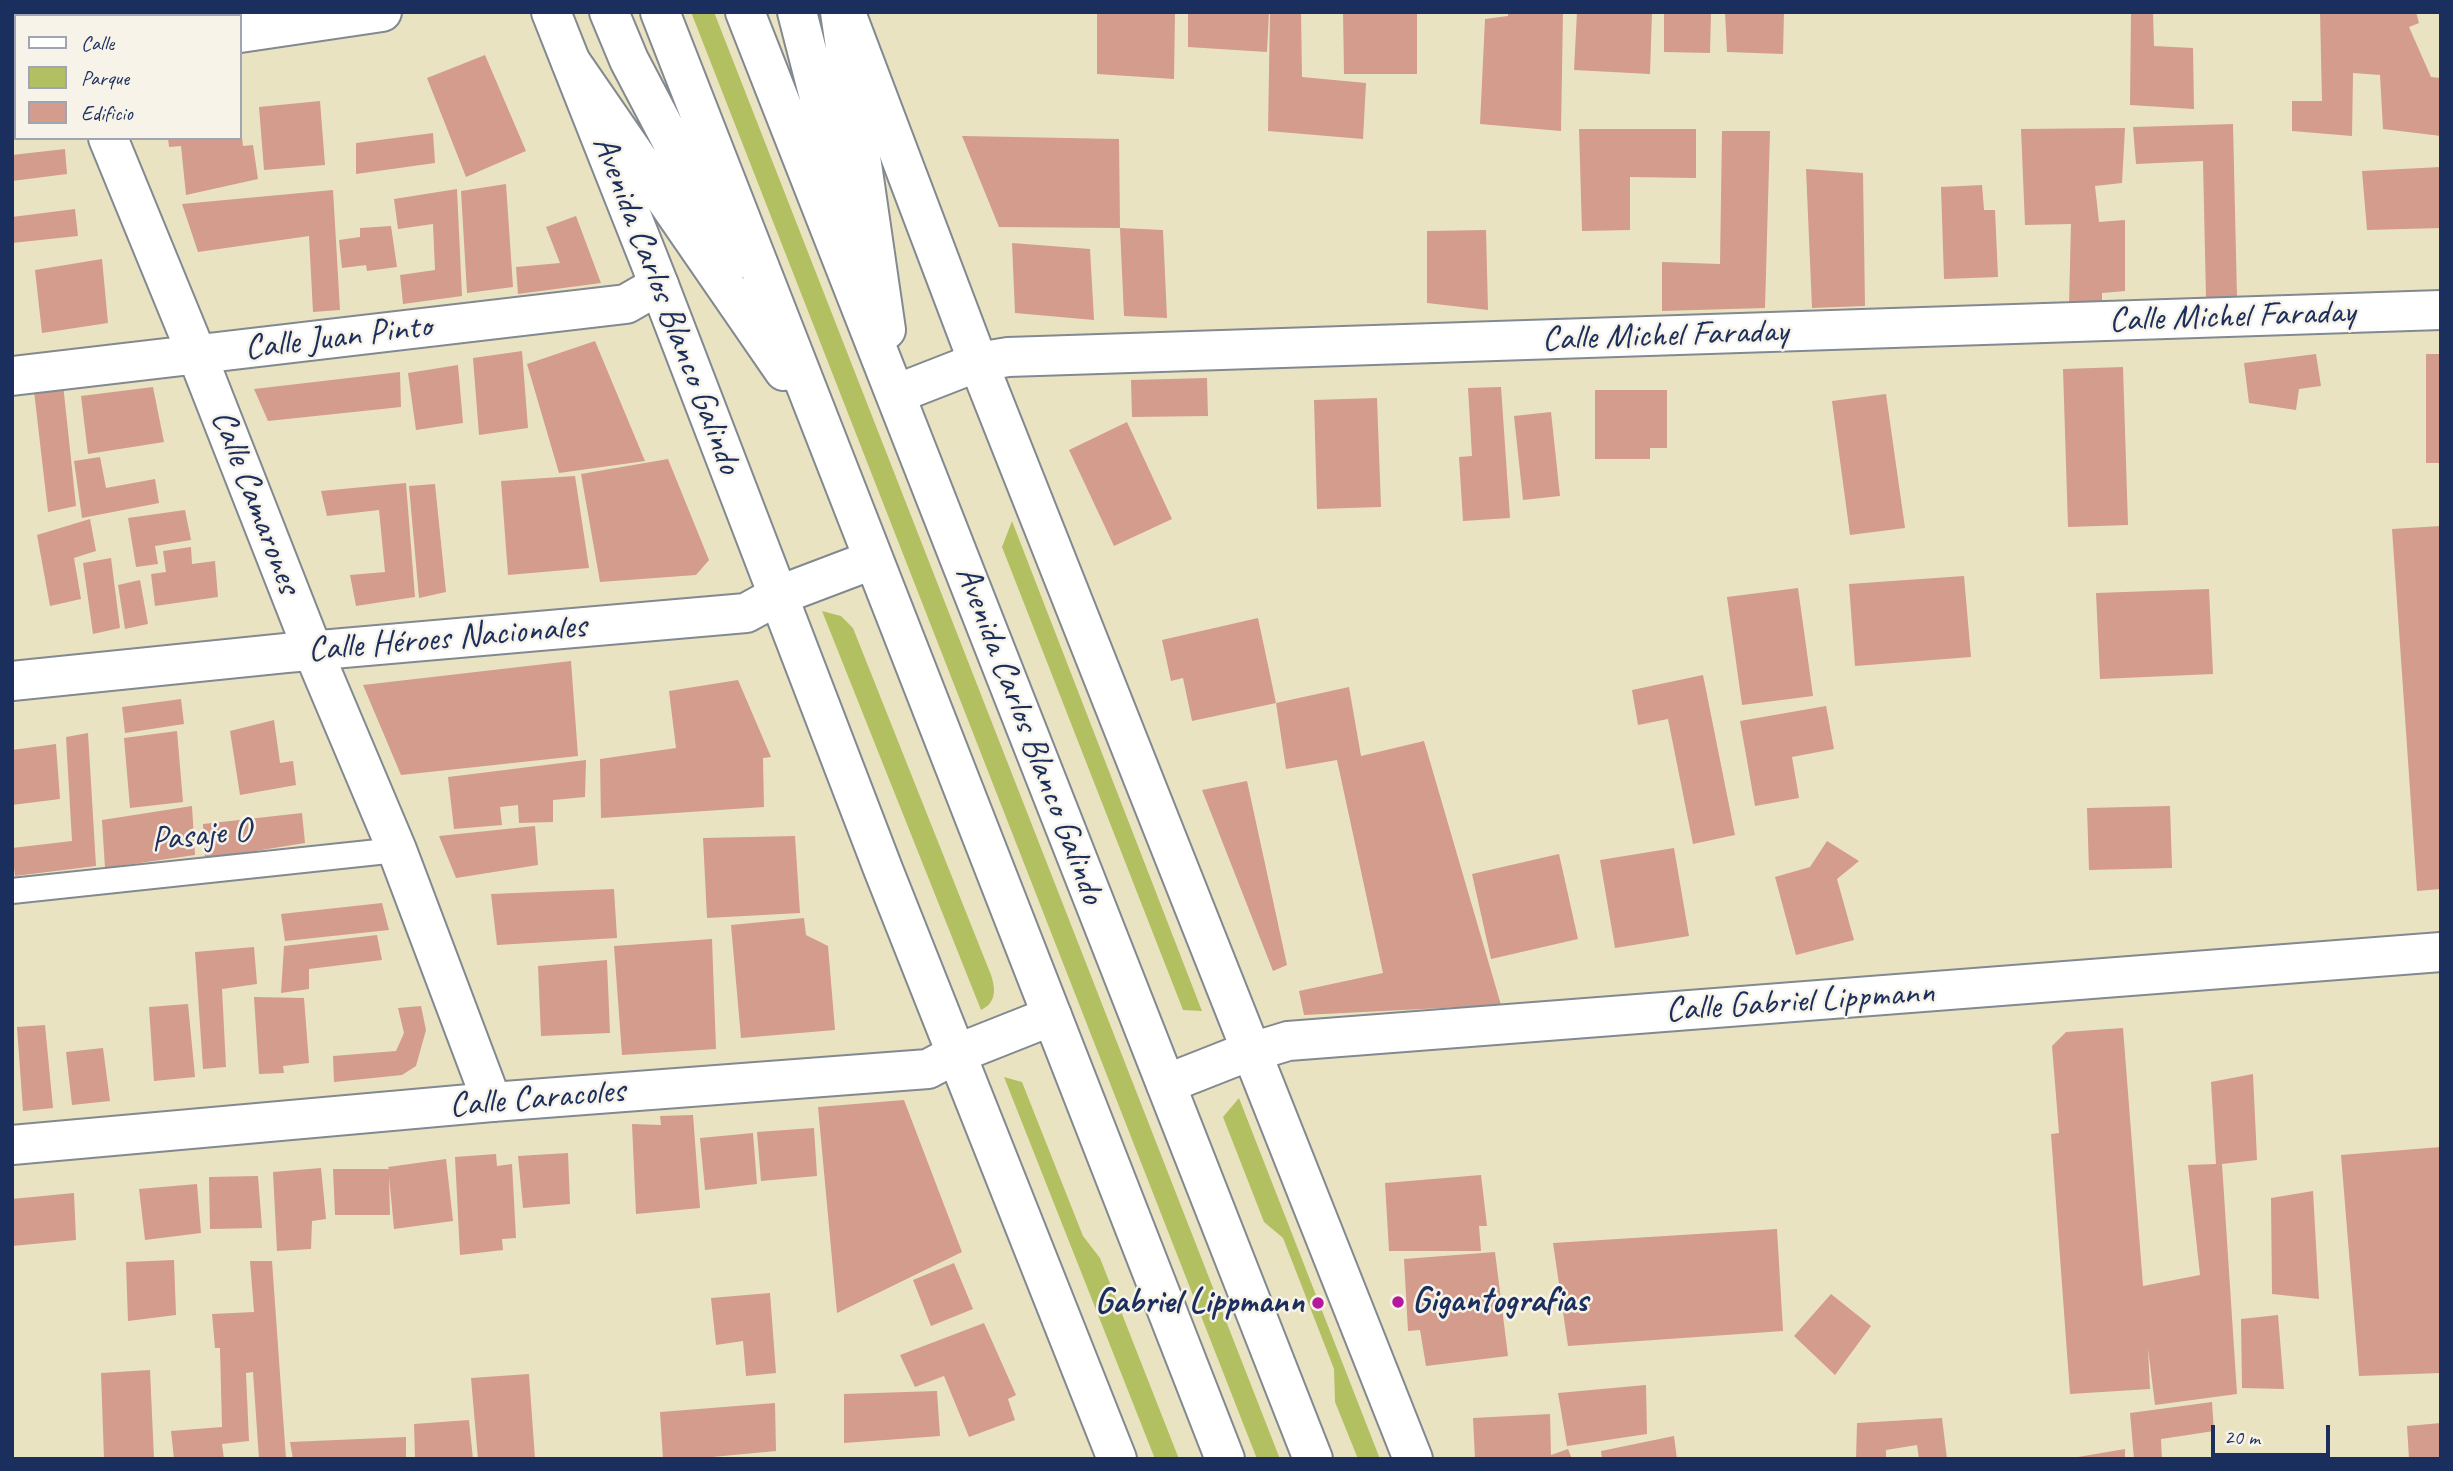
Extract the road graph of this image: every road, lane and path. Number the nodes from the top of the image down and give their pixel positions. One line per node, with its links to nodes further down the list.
1 (382, 12): 9 (main road)
2 (551, 12): 10 (main road, Avenida Carlos Blanco Galindo)
3 (610, 12): 18 (main road)
4 (660, 12): 18 (main road)
5 (745, 12): 17 (main road, Avenida Carlos Blanco Galindo)
6 (797, 12): 17 (main road)
7 (840, 12): 17 (main road)
8 (846, 12): 15 (main road)
9 (242, 33)
10 (572, 62): 12 (main road, Avenida Carlos Blanco Galindo); 18 (main road)
11 (109, 140): 14 (main road, Calle Camarones)
12 (659, 285): 14 (main road, Calle Juan Pinto); 20 (main road, Avenida Carlos Blanco Galindo)
13 (2441, 310): 15 (main road, Calle Michel Faraday)
14 (197, 355): 16 (main road, Calle Juan Pinto); 21 (main road, Calle Camarones)
15 (978, 362): 17 (main road, Calle Michel Faraday); 27 (main road)
16 (12, 376)
17 (896, 394): 29 (main road, Avenida Carlos Blanco Galindo)
18 (821, 425): 19 (main road)
19 (872, 560): 20 (main road, Calle Héroes Nacionales); 26 (main road)
20 (761, 605): 21 (main road, Calle Héroes Nacionales); 28 (main road, Avenida Carlos Blanco Galindo)
21 (313, 651): 22 (main road, Calle Héroes Nacionales); 23 (main road, Calle Camarones)
22 (12, 681)
23 (397, 850): 24 (lane, Pasaje O); 30 (main road, Calle Camarones)
24 (12, 891)
25 (2441, 952): 27 (main road, Calle Gabriel Lippmann)
26 (1052, 1016): 28 (main road, Calle Caracoles); 33 (main road)
27 (1250, 1052): 29 (main road, Calle Gabriel Lippmann); 35 (main road)
28 (956, 1054): 30 (main road, Calle Caracoles); 32 (main road, Avenida Carlos Blanco Galindo)
29 (1166, 1084): 34 (main road, Avenida Carlos Blanco Galindo)
30 (492, 1102): 31 (main road, Calle Caracoles)
31 (12, 1145)
32 (1117, 1459)
33 (1225, 1459)
34 (1313, 1459)
35 (1413, 1459)

